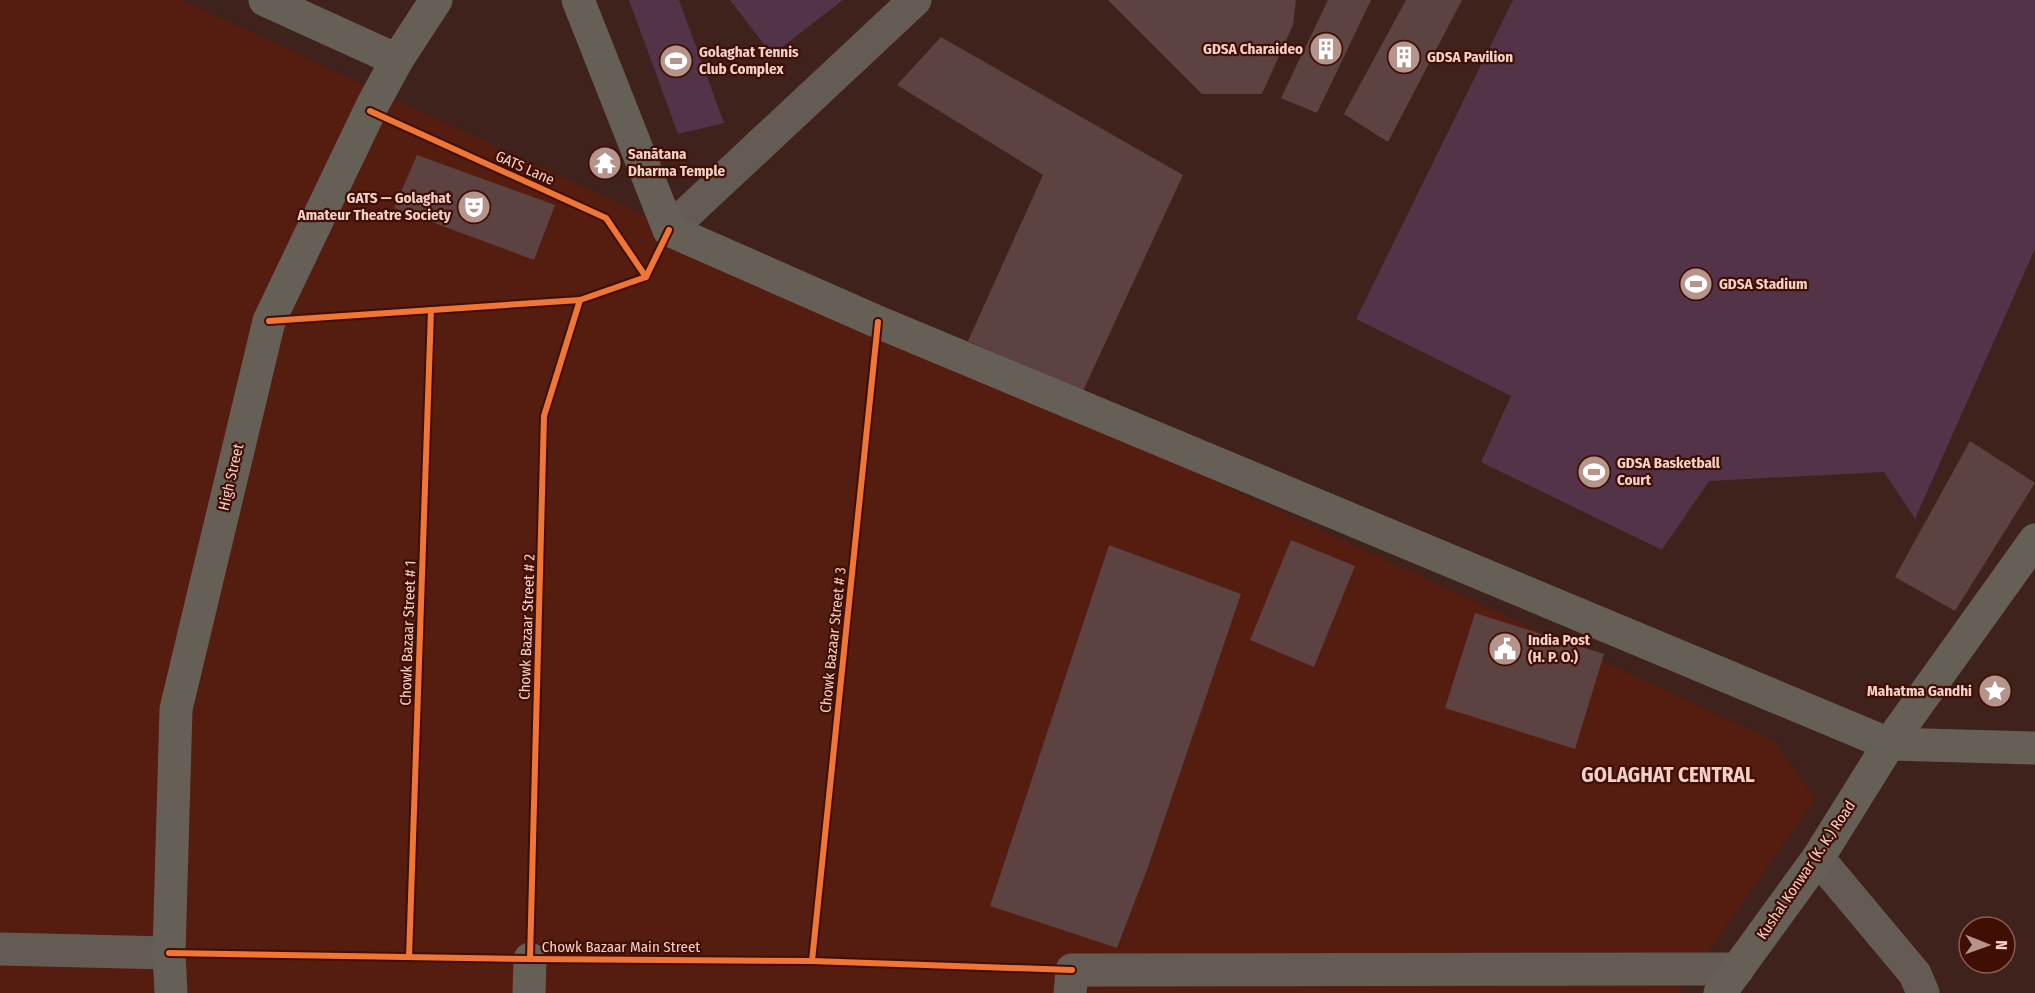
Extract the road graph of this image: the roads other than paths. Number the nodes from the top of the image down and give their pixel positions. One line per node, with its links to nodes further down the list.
1 (264, 0): 5 (main road)
2 (436, 0): 5 (main road, High Street)
3 (578, 0): 6 (main road)
4 (915, 0): 6 (street)
5 (396, 60): 12 (main road, High Street)
6 (669, 230): 8 (main road)
7 (2035, 540): 8 (main road, Kushal Konwar (K. K.) Road)
8 (1888, 744): 9 (main road); 10 (main road, Kushal Konwar (K. K.) Road)
9 (2035, 748)
10 (1818, 858): 14 (main road, Kushal Konwar (K. K.) Road); 18 (street)
11 (0, 949): 12 (street)
12 (169, 953): 15 (main road, High Street)
13 (530, 959): 16 (main road)
14 (1729, 981): 17 (street)
15 (171, 993)
16 (529, 993)
17 (1070, 993)
18 (1923, 993)

